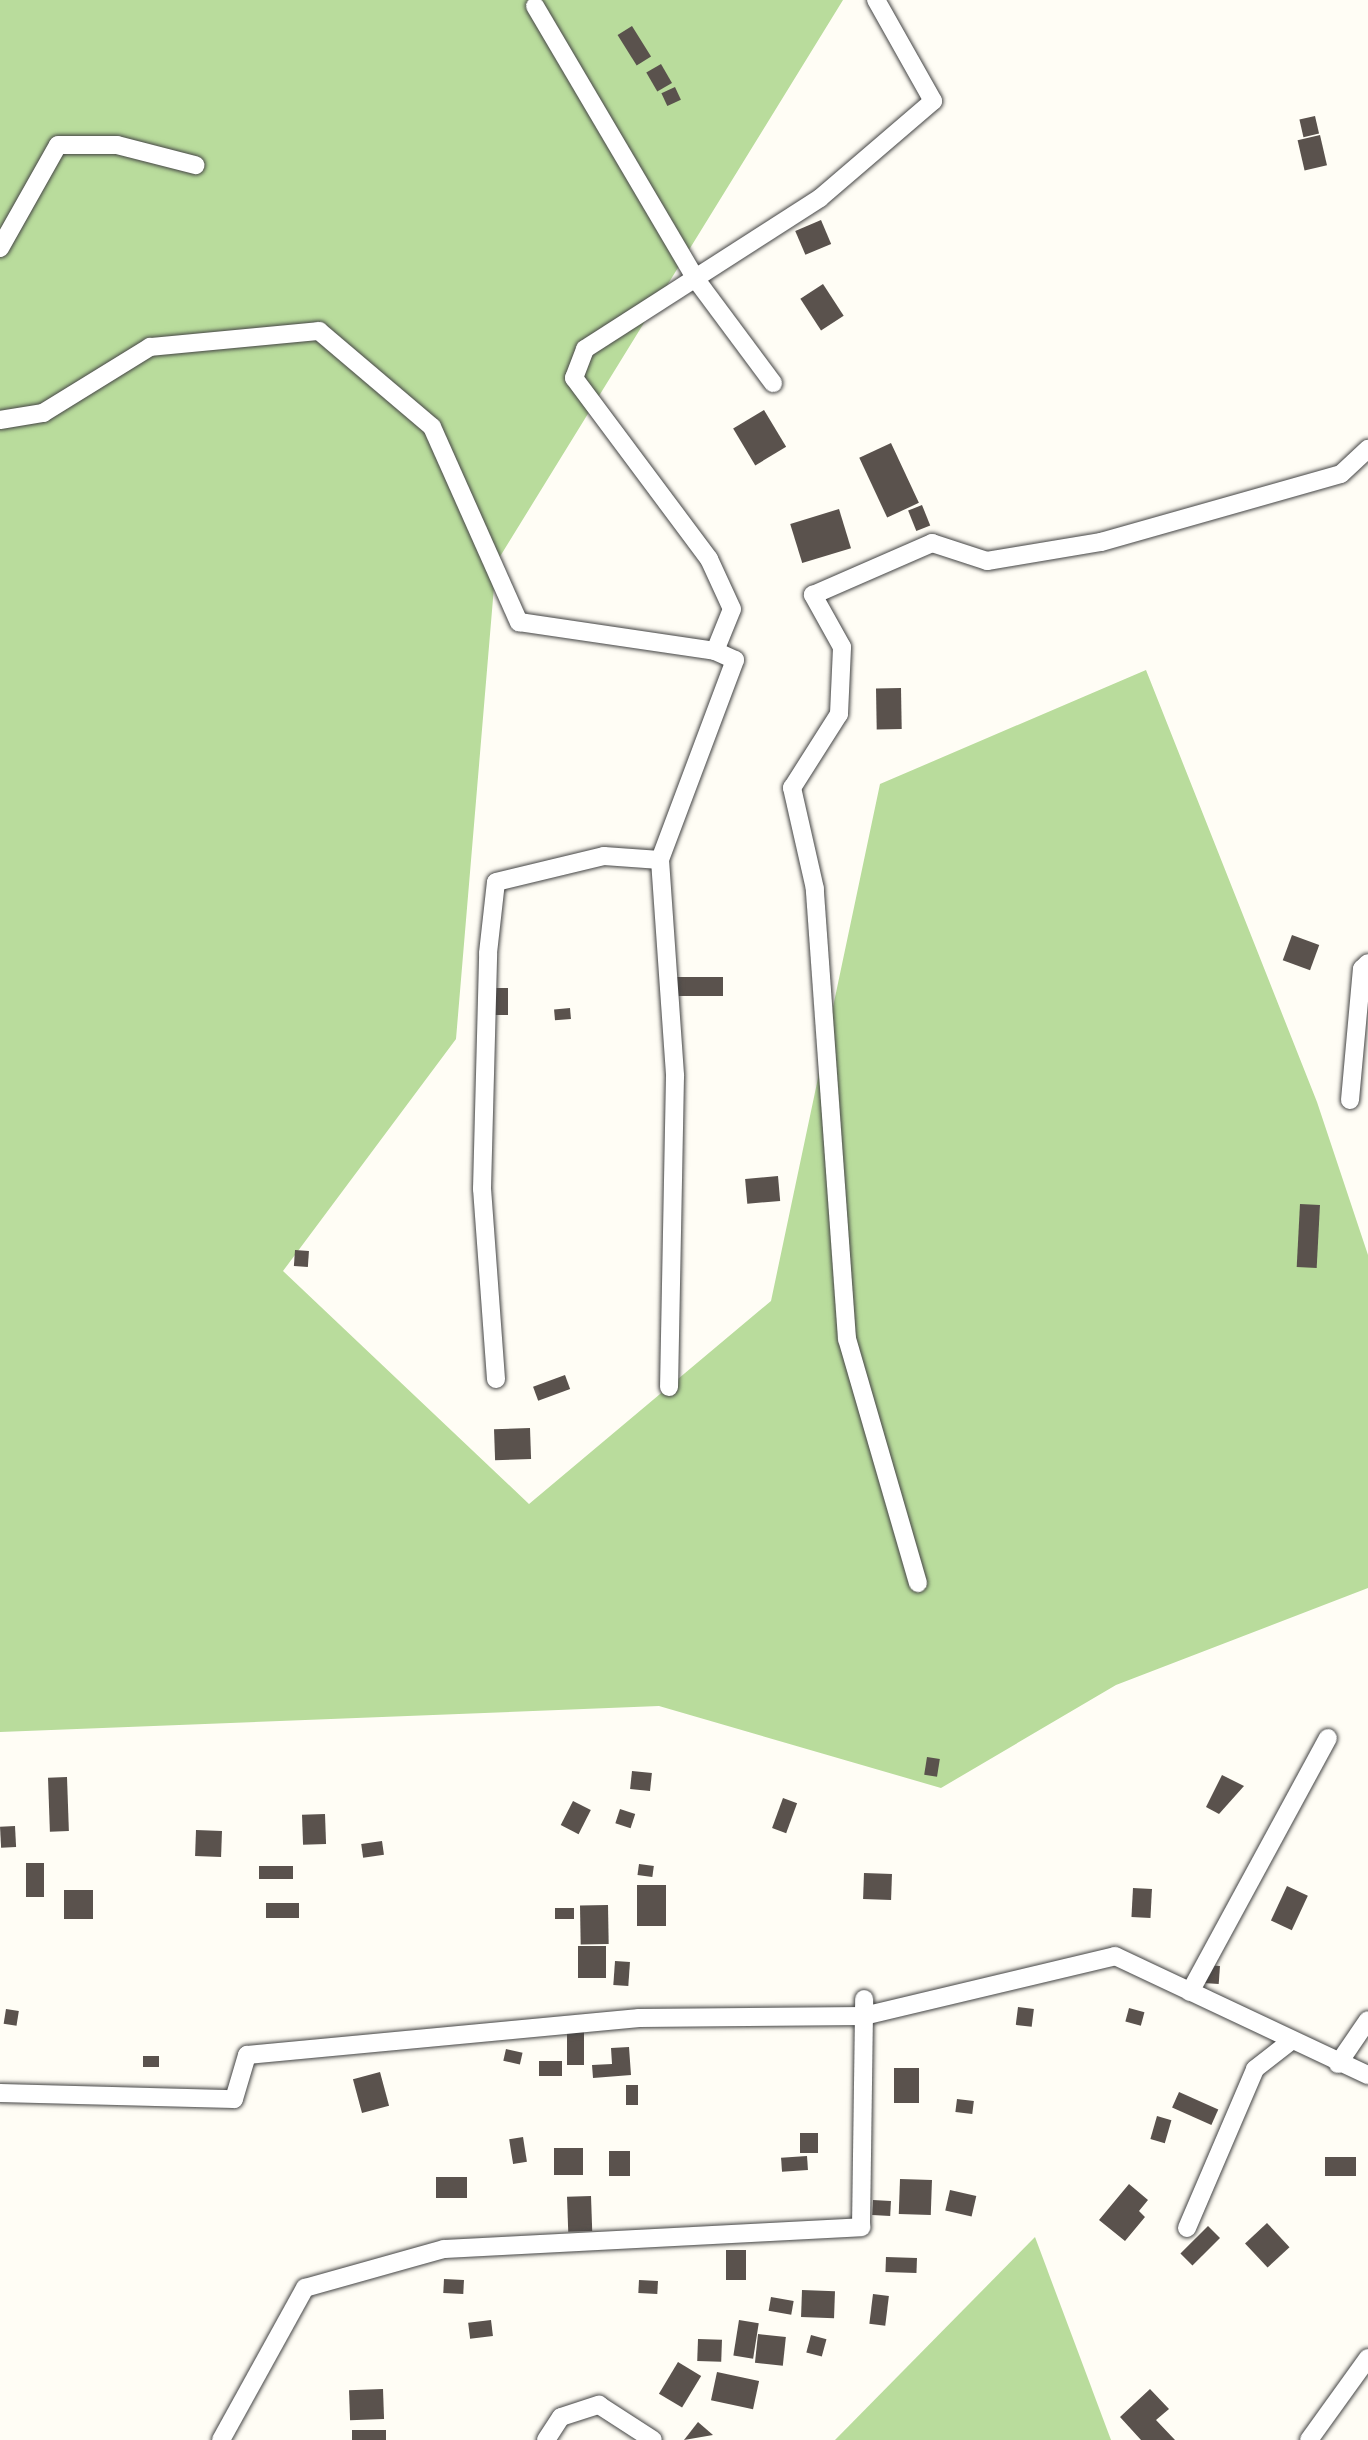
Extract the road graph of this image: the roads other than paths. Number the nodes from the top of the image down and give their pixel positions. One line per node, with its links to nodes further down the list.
1 (876, 0): 5 (street)
2 (535, 6): 5 (street)
3 (195, 165): 4 (street)
4 (0, 248)
5 (695, 278): 6 (street); 9 (street)
6 (773, 383)
7 (0, 420): 9 (street)
8 (1368, 449): 15 (street)
9 (715, 651): 10 (street)
10 (660, 860): 13 (street); 14 (street)
11 (1368, 963): 12 (street)
12 (1350, 1100)
13 (496, 1379)
14 (669, 1387)
15 (918, 1583)
16 (1328, 1738): 17 (street)
17 (1190, 1992): 18 (street); 20 (street)
18 (864, 2008): 23 (street); 26 (street)
19 (1368, 2020): 21 (street)
20 (1291, 2041): 21 (street); 24 (street)
21 (1338, 2064): 22 (street)
22 (1368, 2075)
23 (0, 2093)
24 (1187, 2228)
25 (1368, 2358): 29 (street)
26 (221, 2440)
27 (546, 2440): 28 (street)
28 (653, 2440)
29 (1309, 2440)

